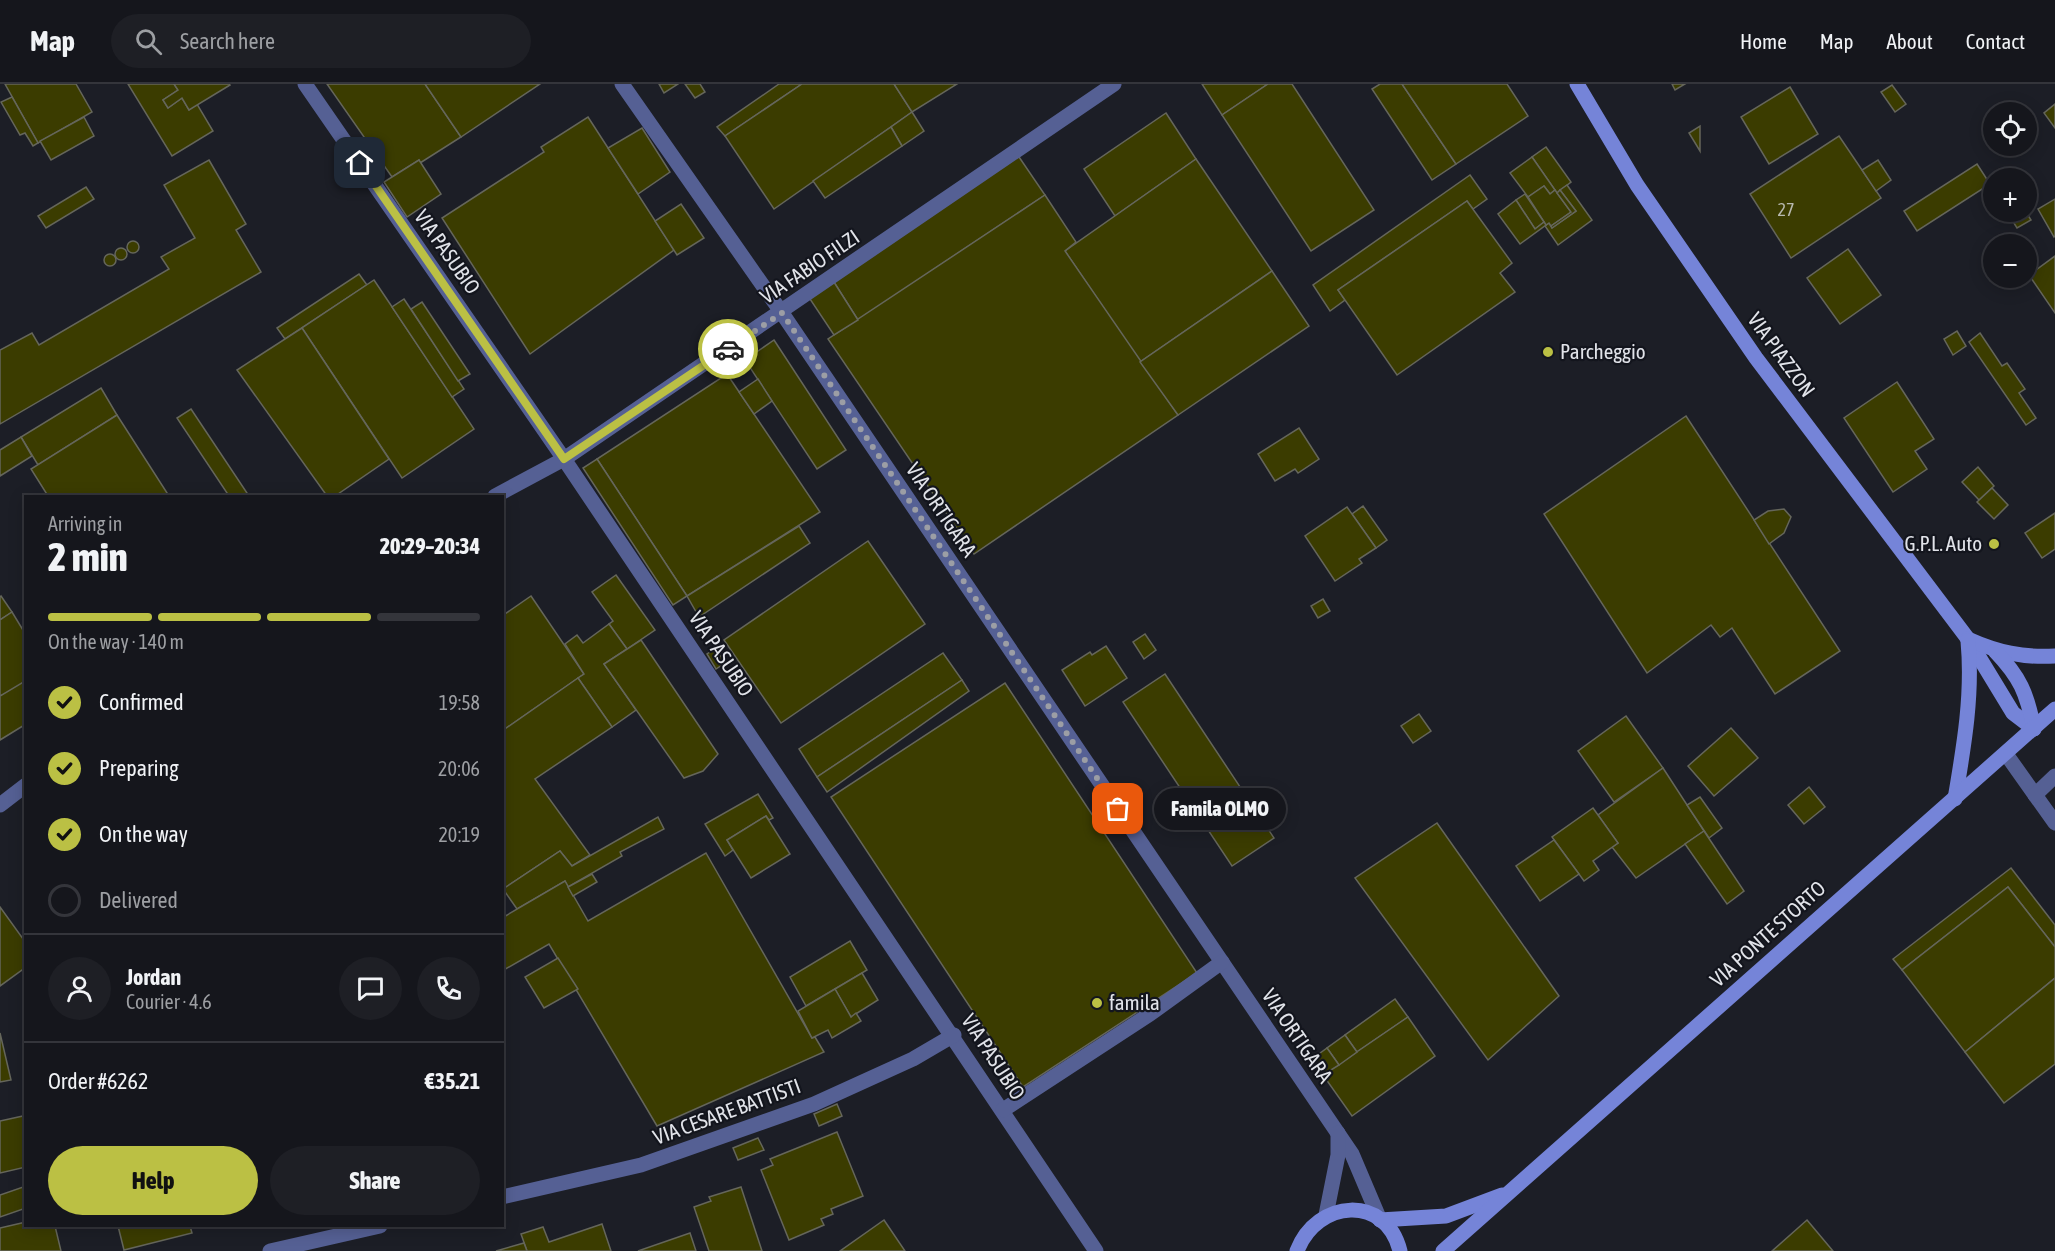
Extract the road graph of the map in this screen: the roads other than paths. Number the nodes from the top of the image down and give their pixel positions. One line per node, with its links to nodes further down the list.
1 (305, 84): 6 (street, VIA PASUBIO)
2 (622, 84): 5 (street, VIA ORTIGARA)
3 (1114, 84): 5 (street, VIA FABIO FILZI)
4 (1577, 84): 8 (street, VIA PIAZZON)
5 (782, 313): 6 (street, VIA FABIO FILZI); 20 (street, VIA ORTIGARA)
6 (564, 459): 7 (street, VIA FABIO FILZI); 21 (street, VIA PASUBIO)
7 (497, 495)
8 (1968, 639): 9 (street, VIA PIAZZON); 12 (street, VIA PIAZZON); 17 (street)
9 (1995, 651): 10 (street, VIA PIAZZON); 12 (street, VIA PIAZZON)
10 (2055, 656)
11 (2055, 710): 12 (street, VIA PONTE STORTO)
12 (2034, 729): 13 (street, VIA PONTE STORTO)
13 (2006, 754): 16 (street); 17 (street, VIA PONTE STORTO)
14 (2055, 776): 16 (street)
15 (24, 787): 18 (street)
16 (2035, 795): 19 (street)
17 (1955, 799): 24 (street, VIA PONTE STORTO)
18 (0, 805)
19 (2055, 823)
20 (1222, 962): 22 (street); 23 (street, VIA ORTIGARA)
21 (954, 1035): 22 (street, VIA PASUBIO); 25 (street, VIA CESARE BATTISTI)
22 (1003, 1110): 30 (street, VIA PASUBIO)
23 (1338, 1133): 26 (street); 27 (street, VIA ORTIGARA)
24 (1510, 1192): 27 (street, VIA PONTE STORTO); 33 (street, VIA PONTE STORTO)
25 (504, 1197)
26 (1326, 1215): 27 (street, VIA PONTE STORTO); 31 (street)
27 (1380, 1220): 32 (street)
28 (376, 1227): 29 (street)
29 (270, 1251)
30 (1096, 1251)
31 (1297, 1251)
32 (1400, 1251)
33 (1443, 1251)

